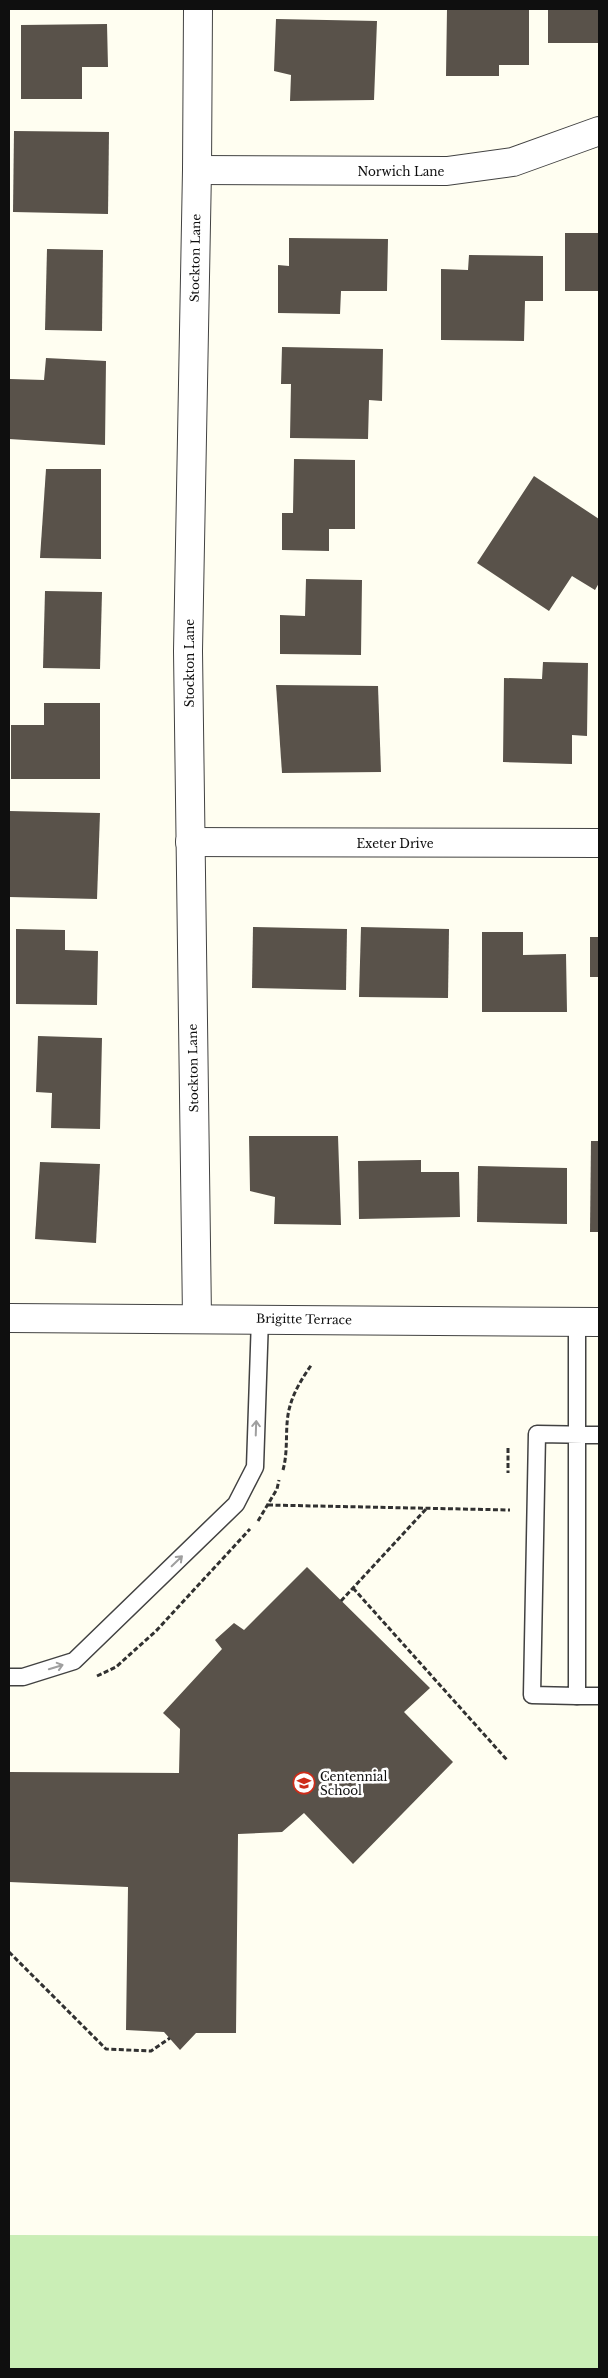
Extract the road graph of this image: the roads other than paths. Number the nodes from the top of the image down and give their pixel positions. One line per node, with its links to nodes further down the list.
1 (198, 9): 3 (street, Stockton Lane)
2 (599, 131): 3 (street, Norwich Lane)
3 (197, 170): 4 (street, Stockton Lane)
4 (190, 842): 5 (street, Exeter Drive); 7 (street, Stockton Lane)
5 (599, 843)
6 (9, 1318): 7 (street, Brigitte Terrace)
7 (197, 1318): 8 (street, Brigitte Terrace)
8 (260, 1318): 9 (street, Brigitte Terrace); 12 (lane, one-way to 8)
9 (588, 1322): 10 (lane)
10 (577, 1435): 11 (lane); 13 (lane); 13 (lane)
11 (599, 1435)
12 (9, 1677)
13 (577, 1696): 14 (lane)
14 (599, 1696)

